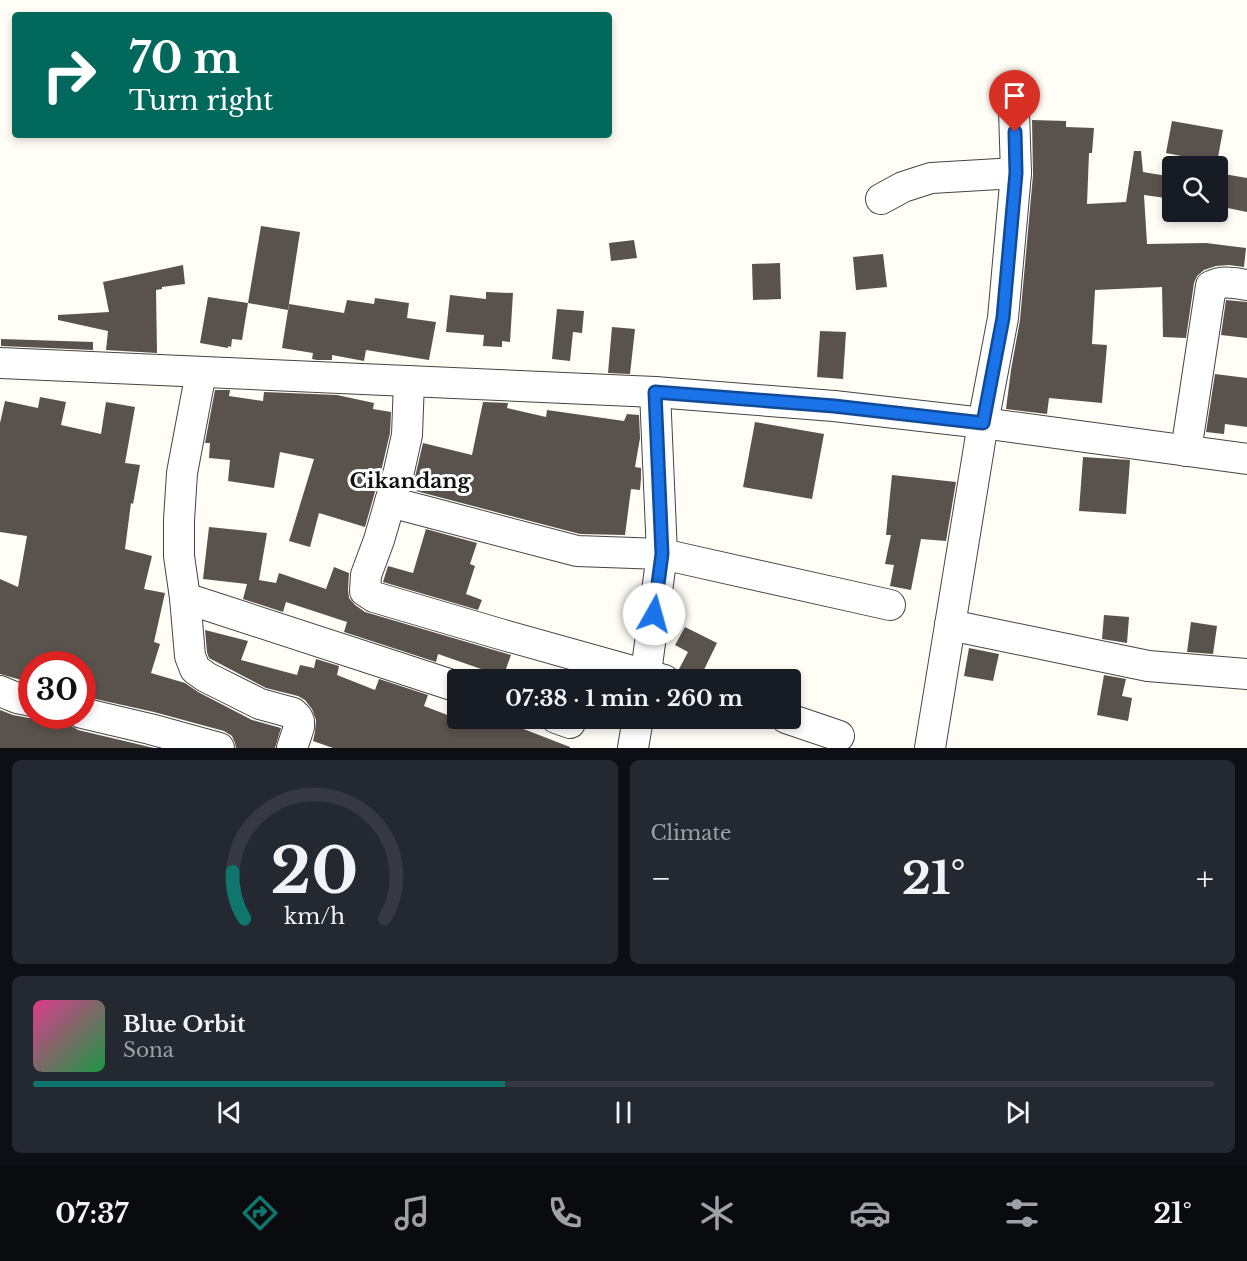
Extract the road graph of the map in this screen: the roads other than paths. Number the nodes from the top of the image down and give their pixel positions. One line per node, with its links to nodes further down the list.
1 (1014, 111): 2 (street)
2 (1016, 173): 3 (street); 9 (street)
3 (881, 199)
4 (1247, 285): 10 (street)
5 (0, 363): 6 (street)
6 (201, 372): 7 (street); 14 (street)
7 (409, 381): 8 (street); 12 (street)
8 (655, 392): 9 (street); 13 (street)
9 (983, 423): 10 (street); 16 (street)
10 (1186, 451): 11 (street)
11 (1247, 459)
12 (390, 502): 13 (street); 17 (street)
13 (662, 554): 15 (street); 18 (street)
14 (185, 598): 20 (street); 28 (street)
15 (891, 605)
16 (950, 625): 19 (street); 30 (street)
17 (621, 669)
18 (653, 669)
19 (1247, 674)
20 (447, 683)
21 (0, 691): 22 (street)
22 (18, 698)
23 (96, 716): 27 (street)
24 (801, 723): 26 (street)
25 (636, 729): 29 (street)
26 (839, 736)
27 (219, 748)
28 (292, 748)
29 (633, 748)
30 (930, 748)

